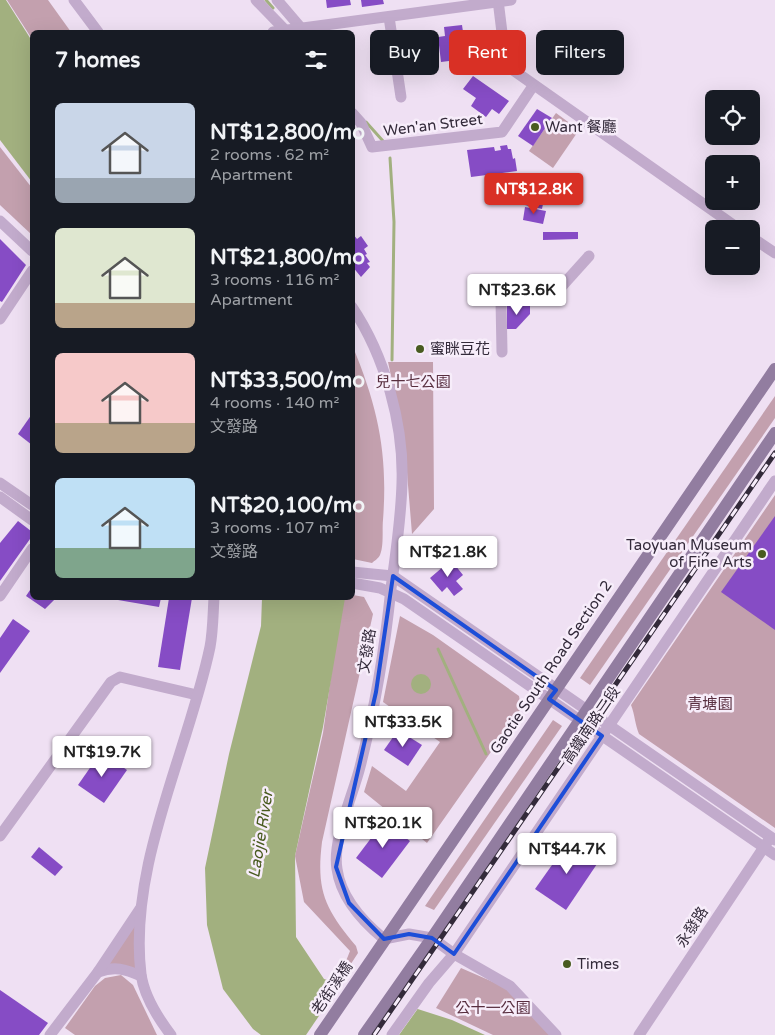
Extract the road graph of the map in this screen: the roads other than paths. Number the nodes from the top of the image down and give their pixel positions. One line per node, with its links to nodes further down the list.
1 (74, 0): 8 (street)
2 (256, 0): 9 (street)
3 (277, 0): 7 (street)
4 (511, 0): 5 (street)
5 (498, 1): 6 (street); 11 (street)
6 (389, 17): 7 (street); 12 (street)
7 (301, 28): 10 (street)
8 (96, 30)
9 (284, 30)
10 (294, 30)
11 (533, 86): 13 (street, Wen'an Street); 14 (street)
12 (401, 97)
13 (355, 116)
14 (727, 220)
15 (0, 221): 17 (street)
16 (760, 243): 18 (street)
17 (30, 249)
18 (775, 253)
19 (589, 256): 21 (street)
20 (30, 274): 24 (street)
21 (553, 296)
22 (501, 300): 25 (street)
23 (355, 313): 35 (street, 文發路)
24 (0, 319)
25 (502, 352)
26 (775, 369): 41 (street, Gaotie South Road Section 2)
27 (775, 433): 43 (street)
28 (775, 481): 44 (street, 高鐵南路二段)
29 (0, 483): 31 (street)
30 (0, 497): 32 (street)
31 (30, 504)
32 (30, 519)
33 (30, 552): 39 (street)
34 (355, 574): 36 (street)
35 (393, 576): 36 (street); 38 (street, 文發路); 41 (street)
36 (367, 580): 37 (street); 38 (street)
37 (355, 582)
38 (391, 591): 41 (street); 52 (street, 文發路)
39 (0, 596)
40 (214, 600): 42 (street)
41 (553, 694): 43 (street); 52 (street, Gaotie South Road Section 2)
42 (197, 695): 46 (street); 50 (street)
43 (583, 716): 44 (street); 45 (street); 51 (street)
44 (609, 726): 45 (street, 高鐵南路二段); 47 (street)
45 (602, 736): 48 (street); 53 (street, 高鐵南路二段)
46 (2, 829)
47 (773, 839): 48 (street, 永發路)
48 (763, 846): 49 (street); 63 (street, 永發路)
49 (775, 855)
50 (140, 909): 55 (street); 56 (street)
51 (432, 938): 52 (street); 53 (street); 60 (street)
52 (384, 939): 54 (street, Gaotie South Road Section 2)
53 (454, 954): 61 (street, 高鐵南路二段); 62 (street)
54 (371, 958): 59 (street, 老街溪橋)
55 (98, 972): 56 (street); 57 (street)
56 (141, 976): 58 (street)
57 (54, 1034)
58 (171, 1035)
59 (320, 1035)
60 (364, 1035)
61 (392, 1035)
62 (556, 1035)
63 (639, 1035)

